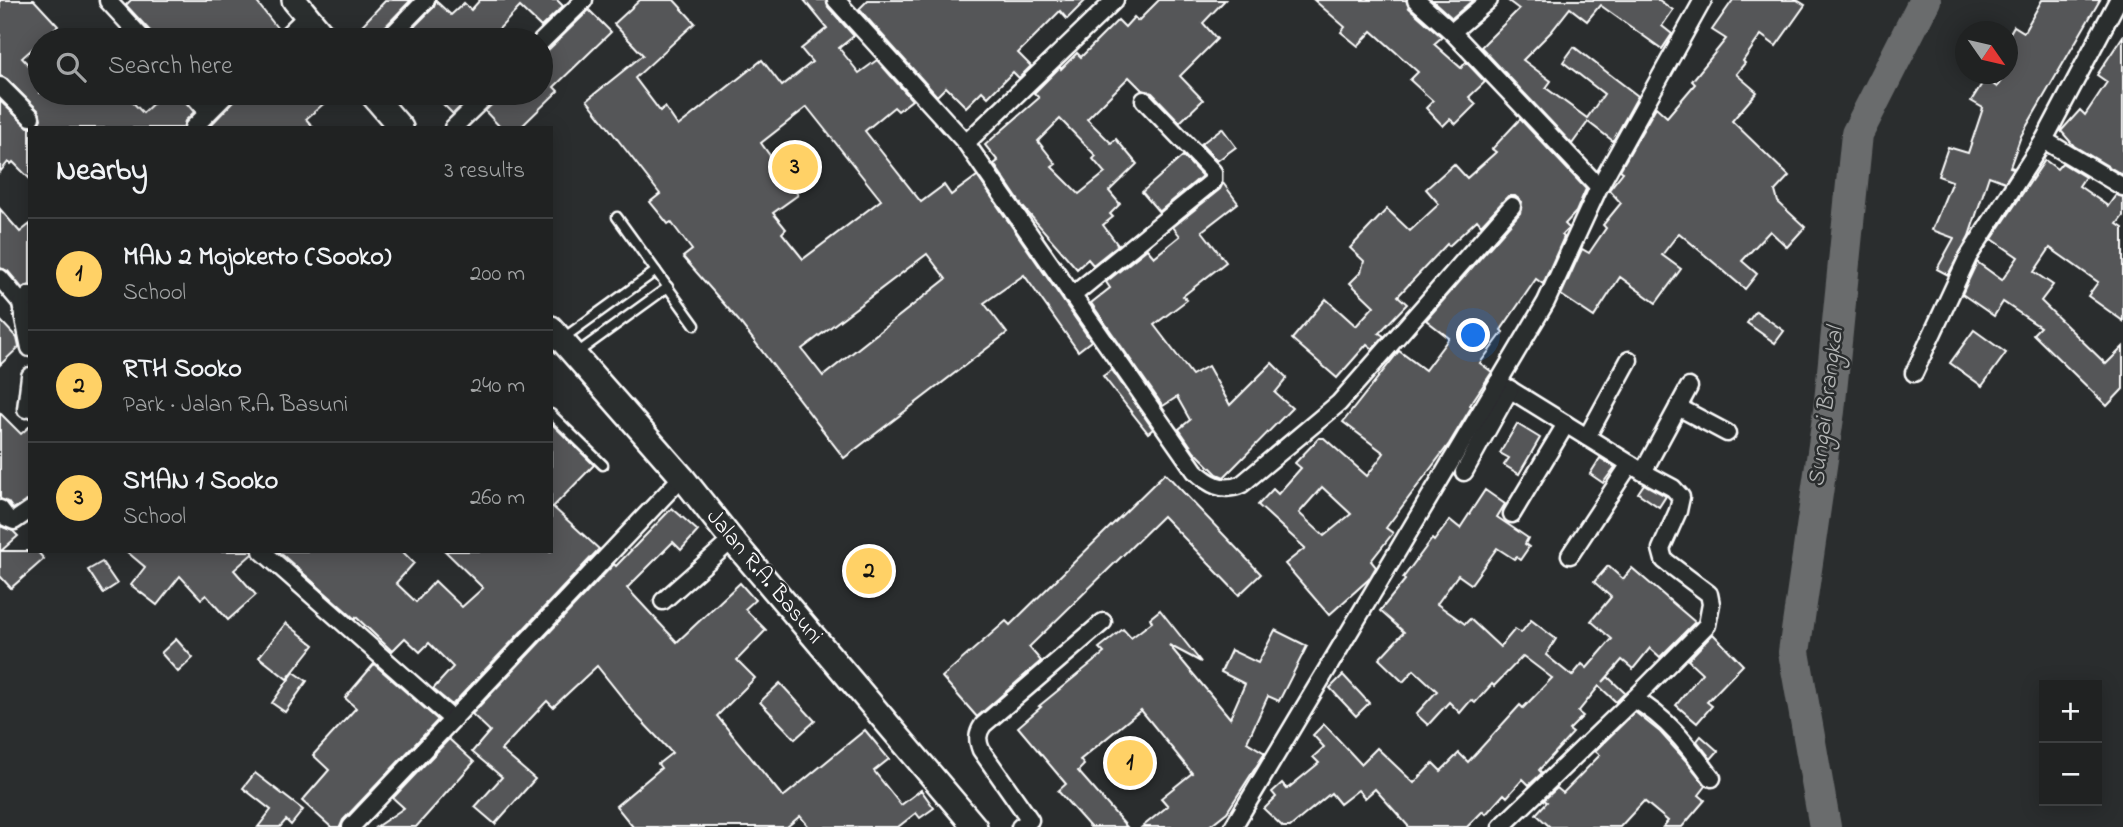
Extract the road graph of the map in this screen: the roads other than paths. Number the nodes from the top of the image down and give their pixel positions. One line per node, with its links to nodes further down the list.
1 (426, 0): 14 (street)
2 (584, 0): 15 (street)
3 (837, 0): 29 (street)
4 (1115, 0): 29 (street)
5 (1416, 0): 16 (street)
6 (1489, 0): 16 (street)
7 (1703, 0): 30 (street)
8 (2118, 0): 28 (street)
9 (108, 1): 11 (street)
10 (300, 8): 12 (street); 13 (main road)
11 (133, 28)
12 (289, 28)
13 (317, 28)
14 (399, 28)
15 (553, 30)
16 (1452, 32): 30 (street)
17 (0, 86): 24 (street)
18 (1144, 100): 37 (street)
19 (202, 105): 23 (street)
20 (215, 105): 23 (street)
21 (381, 105): 26 (main road)
22 (477, 105): 27 (street)
23 (208, 111): 25 (street)
24 (31, 117)
25 (195, 126)
26 (399, 126)
27 (455, 126)
28 (2043, 140): 31 (street); 42 (street)
29 (966, 143): 37 (street)
30 (1599, 187): 43 (street)
31 (2123, 187)
32 (1512, 205): 37 (street)
33 (617, 217): 34 (lane)
34 (656, 271): 36 (lane); 40 (lane)
35 (0, 278): 38 (street)
36 (668, 287): 39 (lane); 40 (lane)
37 (1072, 296)
38 (27, 304)
39 (695, 325)
40 (562, 341): 55 (main road, Jalan R.A. Basuni)
41 (1629, 360): 51 (street)
42 (1914, 373)
43 (1504, 385): 49 (street); 54 (street); 70 (street)
44 (1689, 387): 46 (street)
45 (28, 392): 47 (street)
46 (1678, 407): 50 (street); 53 (street)
47 (26, 409)
48 (553, 416): 52 (lane)
49 (1566, 424): 51 (street); 58 (street)
50 (1727, 433)
51 (1587, 437): 53 (street)
52 (603, 465)
53 (1636, 468): 61 (street); 64 (street)
54 (1464, 472)
55 (682, 477): 59 (main road, Jalan R.A. Basuni); 65 (street)
56 (0, 509): 57 (street)
57 (28, 511)
58 (1512, 514)
59 (732, 540): 62 (street); 69 (main road, Jalan R.A. Basuni)
60 (264, 553): 65 (street)
61 (1570, 555)
62 (663, 601)
63 (1103, 622): 67 (street)
64 (1634, 699): 66 (street); 71 (street)
65 (452, 719): 68 (street)
66 (1712, 778)
67 (1029, 825)
68 (351, 827)
69 (975, 827)
70 (1233, 827)
71 (1501, 827)

